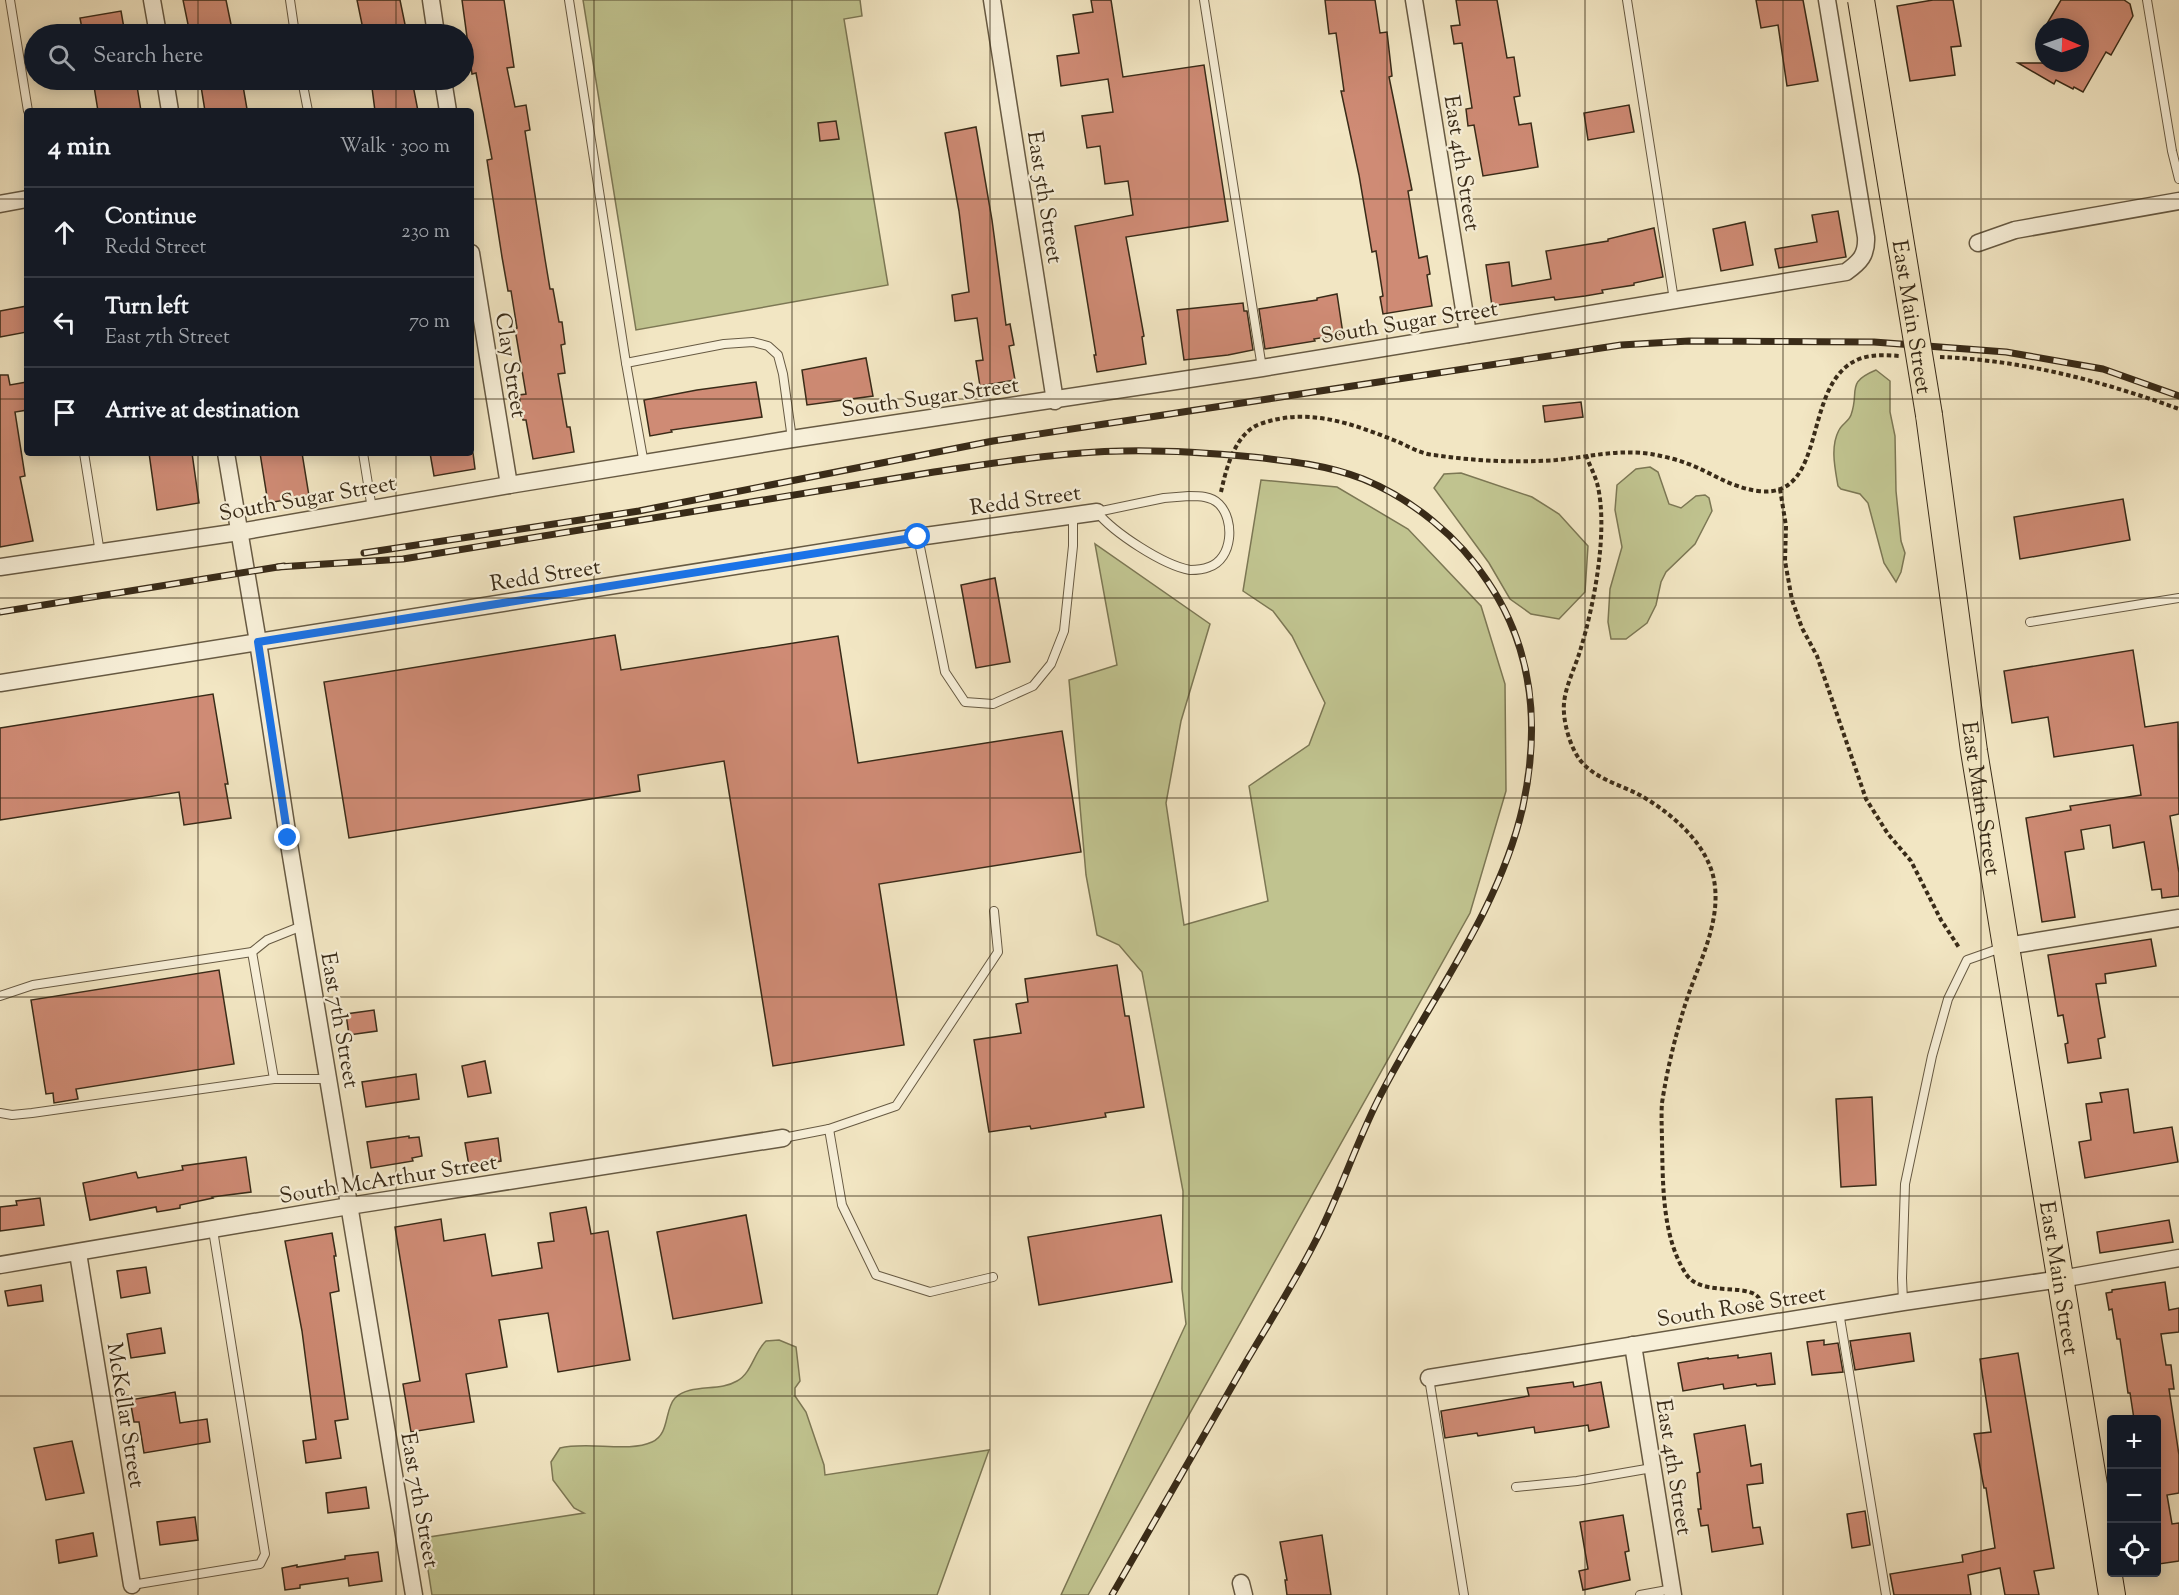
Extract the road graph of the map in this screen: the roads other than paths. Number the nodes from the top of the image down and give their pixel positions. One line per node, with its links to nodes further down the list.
1 (10, 0): 16 (lane)
2 (152, 0): 13 (street)
3 (290, 0): 14 (lane)
4 (431, 0): 15 (street)
5 (569, 0): 34 (lane)
6 (992, 0): 36 (street, East 5th Street)
7 (1204, 0): 35 (lane)
8 (1414, 0): 33 (street, East 4th Street)
9 (1627, 0): 32 (lane)
10 (1827, 0): 30 (street, East Main Street)
11 (1861, 0): 57 (main road, East Main Street, bridge)
12 (2147, 0): 25 (lane)
13 (156, 24)
14 (294, 24)
15 (435, 24)
16 (24, 86)
17 (25, 90): 21 (lane)
18 (167, 90): 22 (street)
19 (304, 90): 23 (lane)
20 (445, 90): 24 (street)
21 (28, 108)
22 (170, 108)
23 (307, 108)
24 (448, 108)
25 (2179, 179)
26 (24, 200): 28 (street)
27 (2179, 201): 29 (street)
28 (0, 204)
29 (1978, 243)
30 (1862, 260): 32 (street, South Sugar Street)
31 (474, 271): 42 (street, Clay Street)
32 (1674, 300): 33 (street, South Sugar Street)
33 (1468, 334): 35 (street, South Sugar Street)
34 (626, 363): 37 (lane); 41 (lane)
35 (1262, 368): 36 (street, South Sugar Street)
36 (1055, 400): 37 (street, South Sugar Street)
37 (792, 439): 41 (street, South Sugar Street)
38 (84, 456): 48 (lane)
39 (226, 456): 46 (street, East 7th Street)
40 (363, 456): 43 (lane)
41 (644, 464): 42 (street, South Sugar Street)
42 (509, 485): 43 (street, South Sugar Street)
43 (372, 509): 46 (street, South Sugar Street)
44 (1097, 512): 44 (lane); 45 (street, Redd Street)
45 (1073, 514): 47 (street, Redd Street); 47 (lane)
46 (239, 532): 48 (street, South Sugar Street); 52 (street, East 7th Street)
47 (918, 537): 52 (street, Redd Street)
48 (100, 553): 49 (street, South Sugar Street)
49 (0, 567)
50 (2179, 598): 51 (lane)
51 (2030, 622)
52 (258, 642): 53 (street, Redd Street); 56 (street, East 7th Street)
53 (0, 683)
54 (994, 911): 63 (lane)
55 (2179, 918): 57 (street)
56 (302, 926): 58 (lane); 61 (street, East 7th Street)
57 (2007, 946): 71 (main road, East Main Street); 72 (lane)
58 (252, 952): 59 (lane); 60 (lane)
59 (0, 996)
60 (274, 1079): 61 (lane); 62 (lane)
61 (328, 1079): 65 (street, East 7th Street)
62 (0, 1113)
63 (829, 1129): 64 (lane); 70 (lane)
64 (783, 1138): 65 (street, South McArthur Street)
65 (349, 1206): 66 (street, South McArthur Street); 80 (street, East 7th Street)
66 (213, 1230): 67 (street, South McArthur Street); 78 (lane)
67 (78, 1252): 69 (street, South McArthur Street); 78 (street, McKellar Street)
68 (2179, 1258): 71 (street, South Rose Street)
69 (0, 1265)
70 (993, 1277)
71 (2061, 1279): 72 (street, South Rose Street); 84 (main road, East Main Street)
72 (1903, 1302): 73 (street, South Rose Street)
73 (1839, 1312): 74 (street, South Rose Street); 83 (lane)
74 (1633, 1345): 75 (street, South Rose Street); 76 (street, East 4th Street)
75 (1429, 1377): 81 (lane)
76 (1652, 1468): 77 (lane); 79 (street, East 4th Street)
77 (1516, 1487)
78 (132, 1585)
79 (1673, 1592): 82 (lane)
80 (414, 1595)
81 (1464, 1595)
82 (1640, 1595)
83 (1886, 1595)
84 (2112, 1595)

